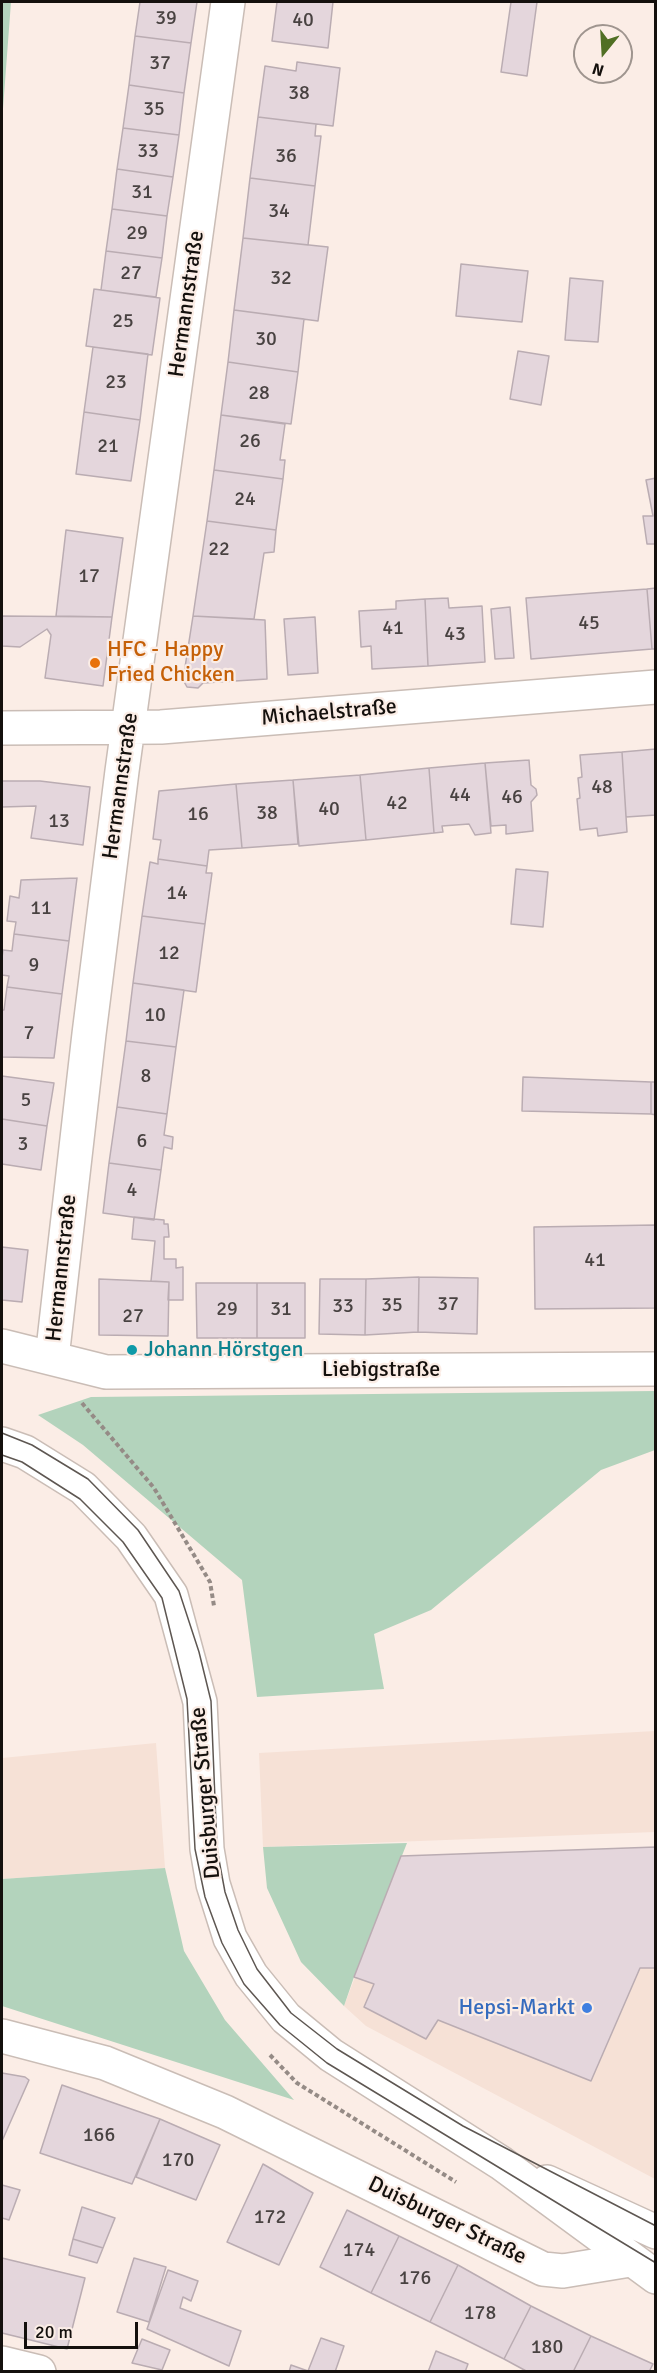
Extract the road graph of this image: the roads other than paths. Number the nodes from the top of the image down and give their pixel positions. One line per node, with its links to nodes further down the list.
1 (228, 2): 4 (street, Hermannstraße)
2 (656, 687): 4 (street, Michaelstraße)
3 (2, 728): 4 (street, Michaelstraße)
4 (128, 728): 6 (street, Hermannstraße)
5 (2, 1346): 6 (street, Liebigstraße)
6 (52, 1358): 7 (street, Liebigstraße)
7 (656, 1369)
8 (2, 1444): 10 (street, Duisburger Straße)
9 (2, 2036): 12 (street, Duisburger Straße)
10 (501, 2163): 11 (street, Duisburger Straße); 12 (street, Duisburger Straße)
11 (656, 2232)
12 (643, 2269)
13 (2, 2363): 14 (street)
14 (39, 2372)

